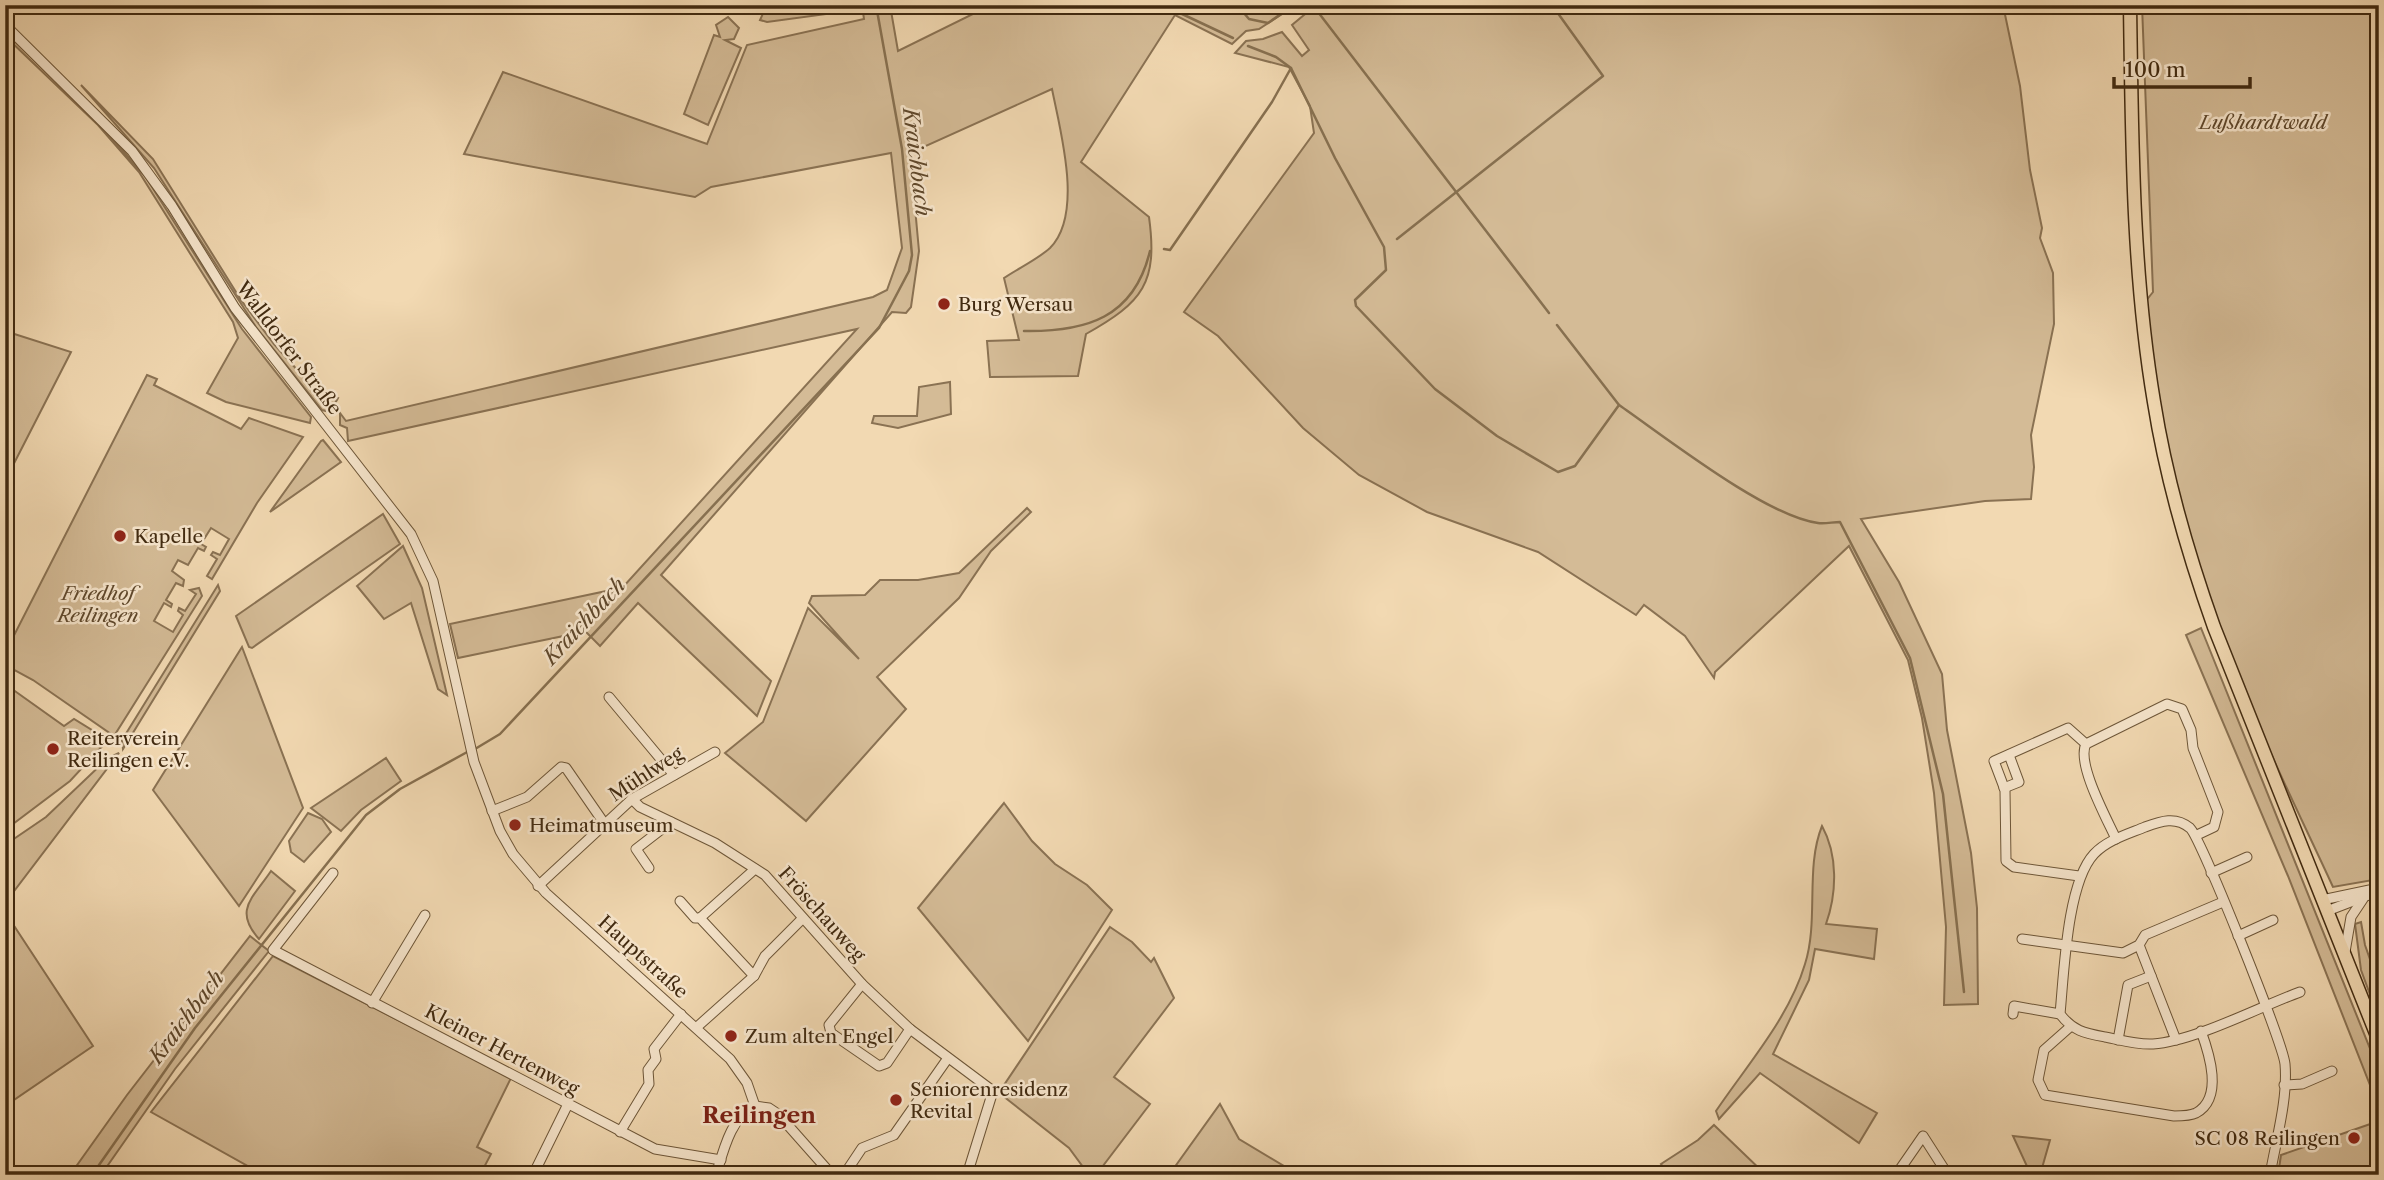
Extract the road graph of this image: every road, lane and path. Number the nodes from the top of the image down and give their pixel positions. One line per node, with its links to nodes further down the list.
1 (2130, 5): 27 (main road)
2 (5, 25): 4 (street, Walldorfer Straße)
3 (609, 697): 8 (street)
4 (466, 735): 11 (street, Hauptstraße)
5 (2086, 744): 7 (street); 14 (street); 15 (street)
6 (715, 752): 8 (street, Mühlweg)
7 (2009, 755): 9 (street); 9 (street)
8 (674, 775): 10 (street, Mühlweg)
9 (2004, 788): 21 (street)
10 (632, 799): 12 (street, Fröschauweg); 13 (street, Mühlweg)
11 (492, 811): 13 (street); 22 (street, Hauptstraße)
12 (671, 822): 17 (street); 18 (street, Fröschauweg)
13 (604, 824): 22 (street, Mühlweg)
14 (2197, 835): 15 (street); 20 (street)
15 (2116, 839): 21 (street)
16 (2247, 857): 20 (street)
17 (649, 868)
18 (755, 869): 29 (street, Fröschauweg); 30 (street, Fröschauweg)
19 (333, 873): 41 (street, Kleiner Hertenweg)
20 (2211, 873): 26 (street)
21 (2080, 876): 35 (street)
22 (538, 886): 43 (street, Hauptstraße)
23 (2379, 890): 24 (street); 27 (street)
24 (2363, 899): 27 (street); 36 (street)
25 (680, 901): 29 (street)
26 (2223, 902): 32 (street); 34 (street)
27 (2324, 906): 36 (main road)
28 (425, 915): 41 (street)
29 (700, 918): 37 (street)
30 (802, 919): 37 (street); 39 (street, Fröschauweg)
31 (2273, 920): 32 (street)
32 (2238, 936): 42 (street)
33 (2022, 939): 35 (street)
34 (2139, 945): 35 (street); 38 (street)
35 (2066, 947): 45 (street)
36 (2344, 954): 52 (main road)
37 (754, 976): 46 (street)
38 (2151, 976): 50 (street); 51 (street)
39 (862, 984): 48 (street, Fröschauweg); 48 (street, Fröschauweg)
40 (2301, 992): 42 (street)
41 (372, 1003): 56 (street, Kleiner Hertenweg)
42 (2265, 1005): 49 (street); 55 (street)
43 (681, 1014): 46 (street, Hauptstraße); 58 (street)
44 (2012, 1014): 45 (street)
45 (2060, 1014): 47 (street)
46 (697, 1027): 57 (street, Hauptstraße)
47 (2070, 1027): 49 (street); 50 (street)
48 (909, 1029): 53 (street, Fröschauweg)
49 (2201, 1031): 51 (street)
50 (2118, 1040): 51 (street)
51 (2176, 1040)
52 (2379, 1041)
53 (948, 1058): 63 (street); 64 (street, Fröschauweg)
54 (2332, 1071): 55 (street)
55 (2284, 1085): 67 (street)
56 (568, 1104): 58 (street, Kleiner Hertenweg); 60 (street)
57 (755, 1106): 59 (street); 62 (street)
58 (620, 1132): 59 (street, Kleiner Hertenweg)
59 (721, 1160): 61 (street)
60 (534, 1175)
61 (716, 1175)
62 (832, 1175)
63 (844, 1175)
64 (967, 1175)
65 (1896, 1175): 66 (street)
66 (1948, 1175)
67 (2270, 1175)

